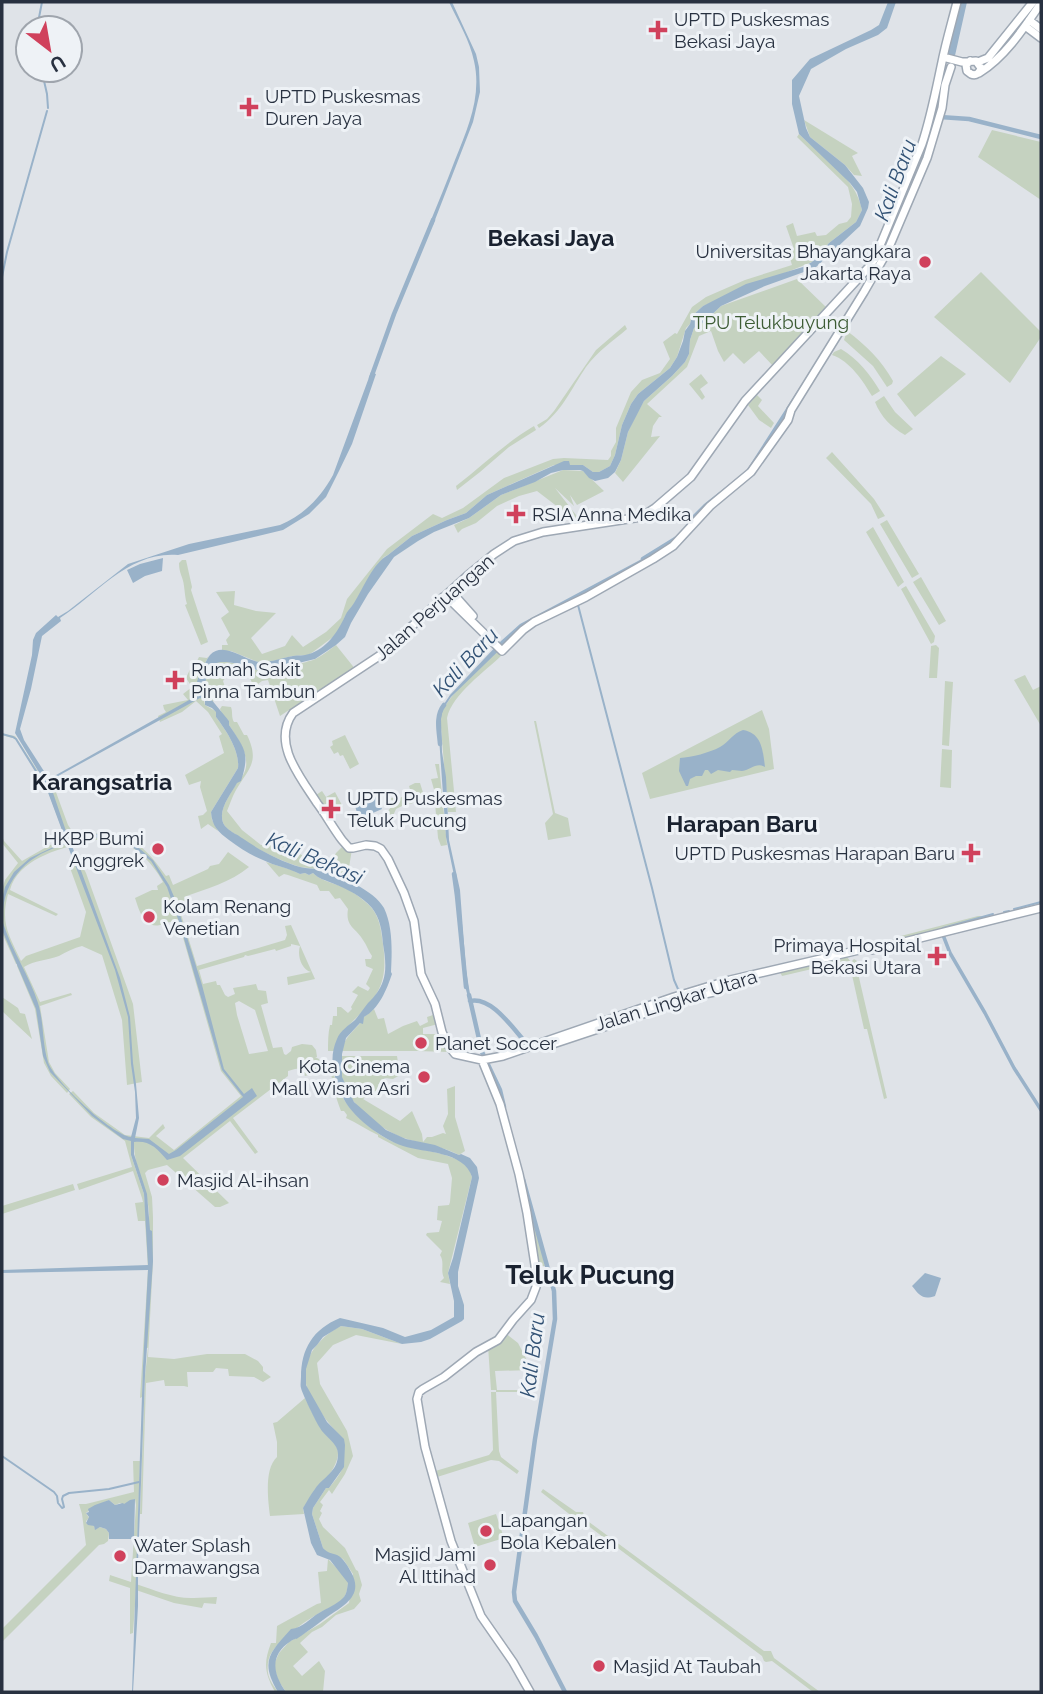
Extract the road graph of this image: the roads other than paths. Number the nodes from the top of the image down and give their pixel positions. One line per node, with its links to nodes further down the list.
1 (957, 2): 7 (main road, Jalan Perjuangan)
2 (1032, 2): 4 (main road)
3 (1041, 3): 4 (main road)
4 (1028, 20): 5 (main road); 6 (main road); 8 (main road)
5 (1041, 29)
6 (1041, 38)
7 (946, 62): 8 (main road); 8 (main road); 9 (main road, Jalan Perjuangan)
8 (978, 67)
9 (883, 251): 10 (main road, Jalan Perjuangan); 12 (main road, Jalan Perjuangan)
10 (453, 589): 11 (main road, Jalan Perjuangan); 12 (main road)
11 (443, 597): 12 (main road); 17 (main road, Jalan Perjuangan)
12 (499, 647)
13 (1041, 908): 14 (main road, Jalan Lingkar Utara)
14 (731, 982): 15 (main road, Jalan Lingkar Utara); 15 (main road, Jalan Lingkar Utara)
15 (648, 1009): 16 (main road, Jalan Lingkar Utara); 16 (main road, Jalan Lingkar Utara)
16 (519, 1050): 18 (main road, Jalan Lingkar Utara)
17 (455, 1054): 18 (main road, Jalan Lingkar Utara)
18 (484, 1059): 19 (main road)
19 (530, 1692)

